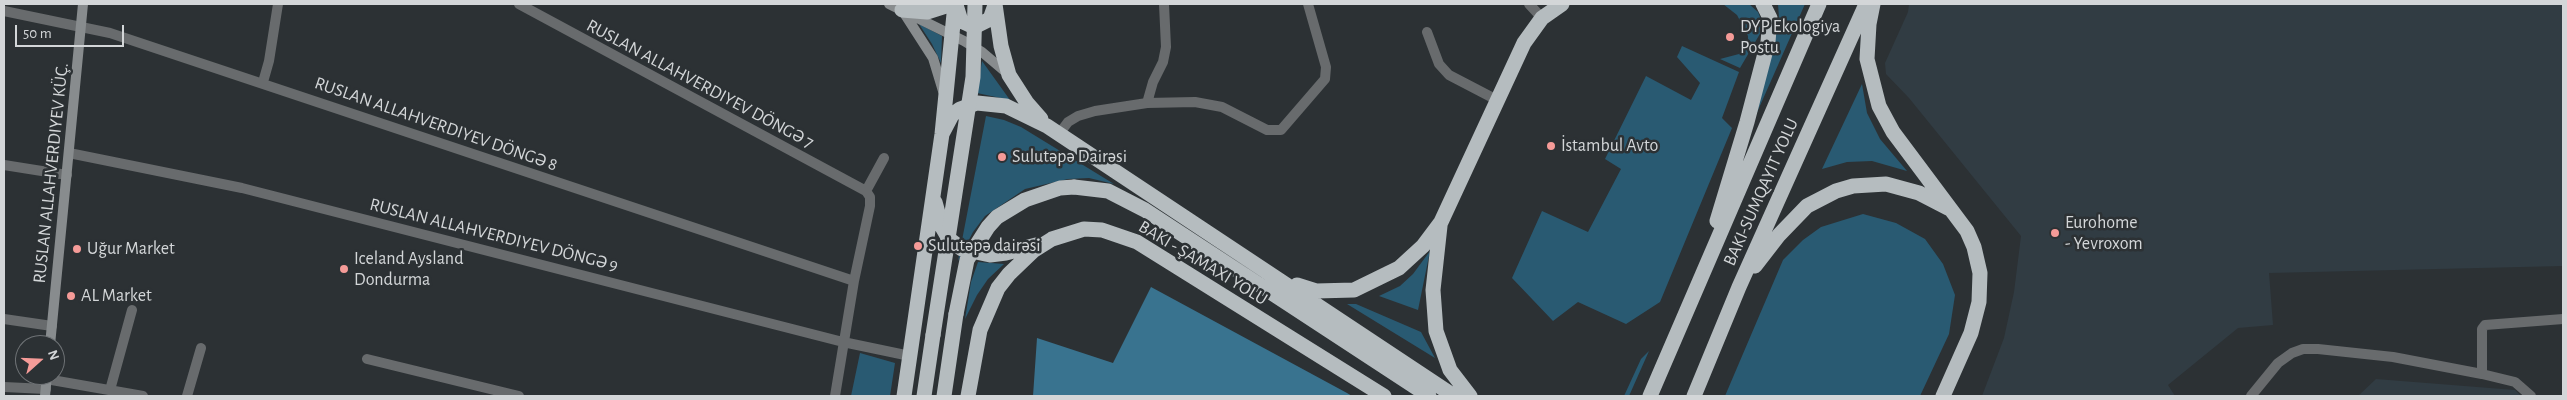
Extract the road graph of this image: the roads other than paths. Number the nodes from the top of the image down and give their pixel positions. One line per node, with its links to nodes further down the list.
1 (83, 4): 18 (street, RUSLAN ALLAHVERDIYEV KÜÇ.)
2 (278, 4): 22 (street)
3 (519, 4): 33 (street, RUSLAN ALLAHVERDIYEV DÖNGƏ 7)
4 (954, 4): 14 (highway); 15 (highway); 20 (highway)
5 (976, 4): 59 (highway, bridge)
6 (1164, 4): 24 (street)
7 (1308, 4): 24 (street)
8 (1529, 4): 17 (street)
9 (1562, 4): 17 (highway)
10 (1763, 4): 40 (highway)
11 (1819, 4): 40 (highway)
12 (1866, 4): 39 (highway)
13 (1873, 4): 34 (highway)
14 (995, 5): 21 (highway)
15 (895, 7): 20 (street); 25 (street)
16 (4, 11): 18 (street, RUSLAN ALLAHVERDIYEV DÖNGƏ 8)
17 (1542, 18): 23 (highway)
18 (81, 26): 22 (street, RUSLAN ALLAHVERDIYEV DÖNGƏ 8); 28 (street, RUSLAN ALLAHVERDIYEV KÜÇ.)
19 (1427, 32): 23 (street)
20 (953, 34): 21 (street); 25 (highway)
21 (1010, 76): 26 (highway)
22 (263, 82): 38 (street, RUSLAN ALLAHVERDIYEV DÖNGƏ 8)
23 (1497, 100): 35 (highway)
24 (1147, 103): 26 (street)
25 (946, 105): 27 (highway)
26 (1053, 130): 27 (highway); 37 (highway)
27 (942, 134): 32 (highway)
28 (69, 152): 31 (street, RUSLAN ALLAHVERDIYEV KÜÇ.); 46 (street, RUSLAN ALLAHVERDIYEV DÖNGƏ 9)
29 (884, 158): 33 (street)
30 (4, 165): 31 (street)
31 (67, 174): 44 (street, RUSLAN ALLAHVERDIYEV KÜÇ.)
32 (934, 188): 36 (highway); 48 (highway)
33 (866, 191): 38 (street)
34 (1953, 210): 39 (highway); 68 (highway)
35 (1441, 222): 37 (highway); 65 (highway)
36 (1052, 238): 61 (highway); 62 (highway)
37 (1281, 280): 64 (highway)
38 (854, 281): 46 (street)
39 (1739, 288): 67 (highway)
40 (1692, 298): 66 (highway)
41 (132, 310): 53 (street)
42 (4, 319): 44 (street)
43 (2563, 319): 50 (street)
44 (52, 326): 45 (street, RUSLAN ALLAHVERDIYEV KÜÇ.)
45 (51, 335)
46 (843, 342): 48 (street, RUSLAN ALLAHVERDIYEV DÖNGƏ 9); 57 (street)
47 (201, 348): 55 (street)
48 (910, 356): 58 (highway)
49 (367, 359): 56 (street)
50 (2482, 374): 69 (street); 70 (street)
51 (46, 385): 52 (street); 53 (street)
52 (4, 387)
53 (110, 390): 54 (street)
54 (143, 396)
55 (187, 396)
56 (519, 396)
57 (835, 396)
58 (904, 396)
59 (924, 396)
60 (944, 396): 63 (highway, bridge)
61 (968, 396)
62 (1384, 396)
63 (1429, 396)
64 (1454, 396)
65 (1470, 396)
66 (1650, 396)
67 (1694, 396)
68 (1943, 396)
69 (2251, 396)
70 (2532, 396)

